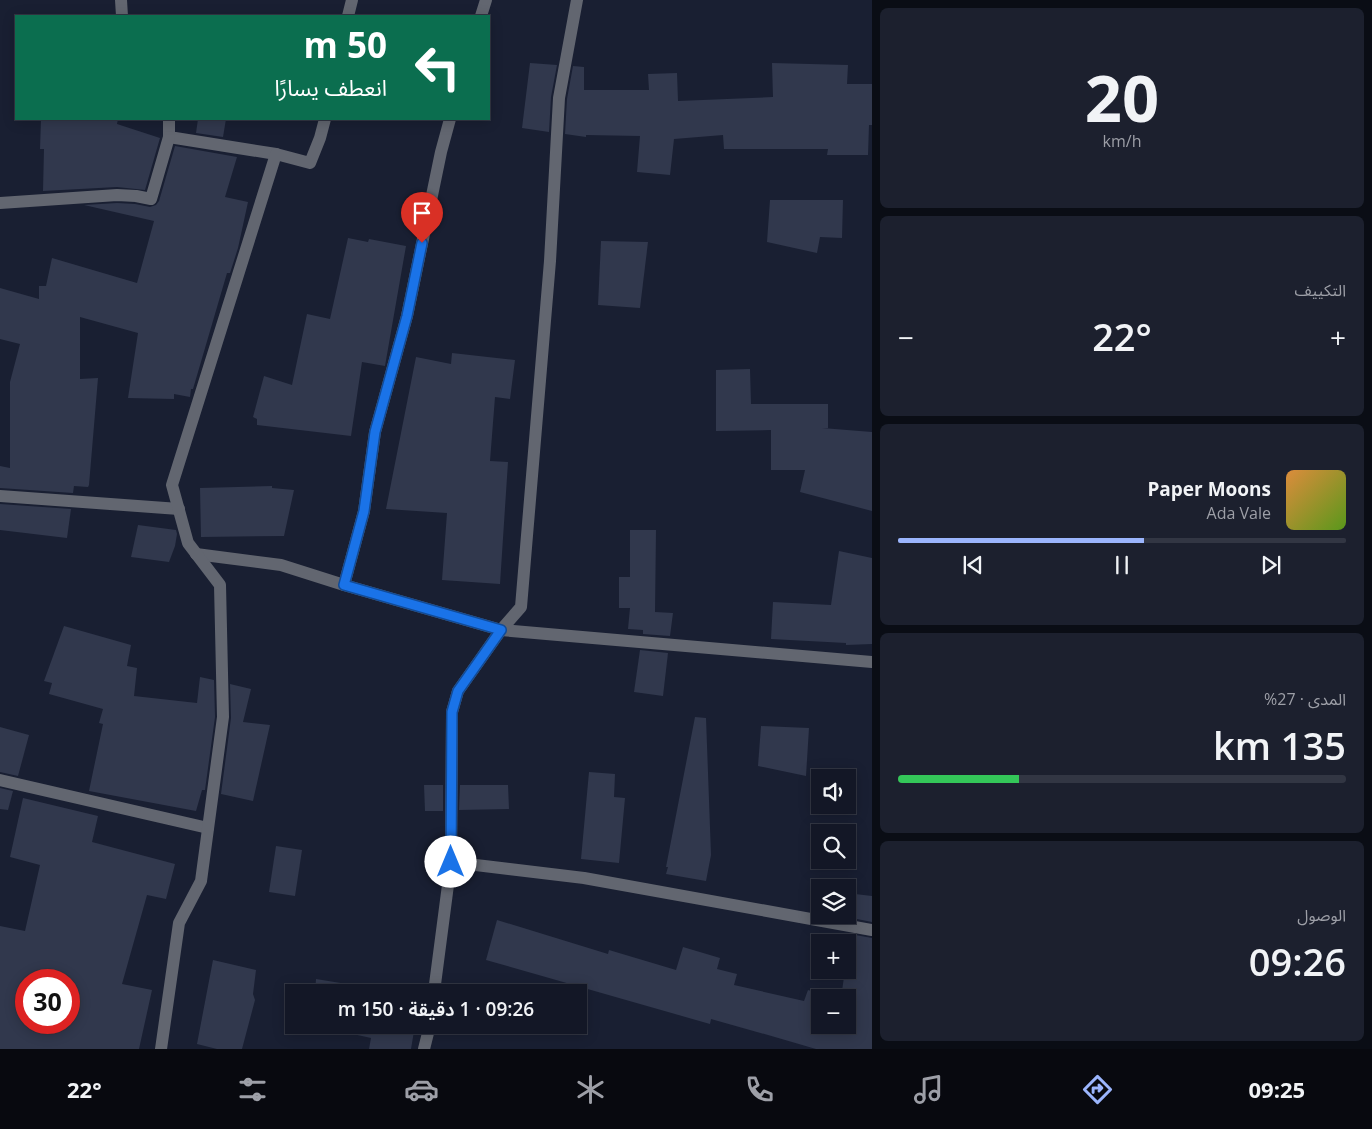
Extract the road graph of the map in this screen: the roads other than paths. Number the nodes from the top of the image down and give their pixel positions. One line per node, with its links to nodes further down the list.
1 (121, 0): 5 (street)
2 (352, 0): 6 (street)
3 (486, 0): 7 (street)
4 (577, 0): 18 (street)
5 (122, 15)
6 (348, 15)
7 (481, 15)
8 (169, 120): 11 (street)
9 (325, 120): 12 (street)
10 (450, 120): 17 (street)
11 (169, 137): 12 (street); 13 (street)
12 (276, 154): 15 (street)
13 (0, 204)
14 (0, 496): 15 (street)
15 (179, 509): 16 (street)
16 (196, 554): 17 (street); 21 (street)
17 (344, 585): 18 (street)
18 (501, 630): 19 (street); 22 (street)
19 (872, 662)
20 (0, 780): 21 (street)
21 (208, 828): 26 (street)
22 (451, 862): 23 (street); 24 (street)
23 (872, 930)
24 (435, 984)
25 (428, 1034): 27 (street)
26 (161, 1049)
27 (424, 1049)

